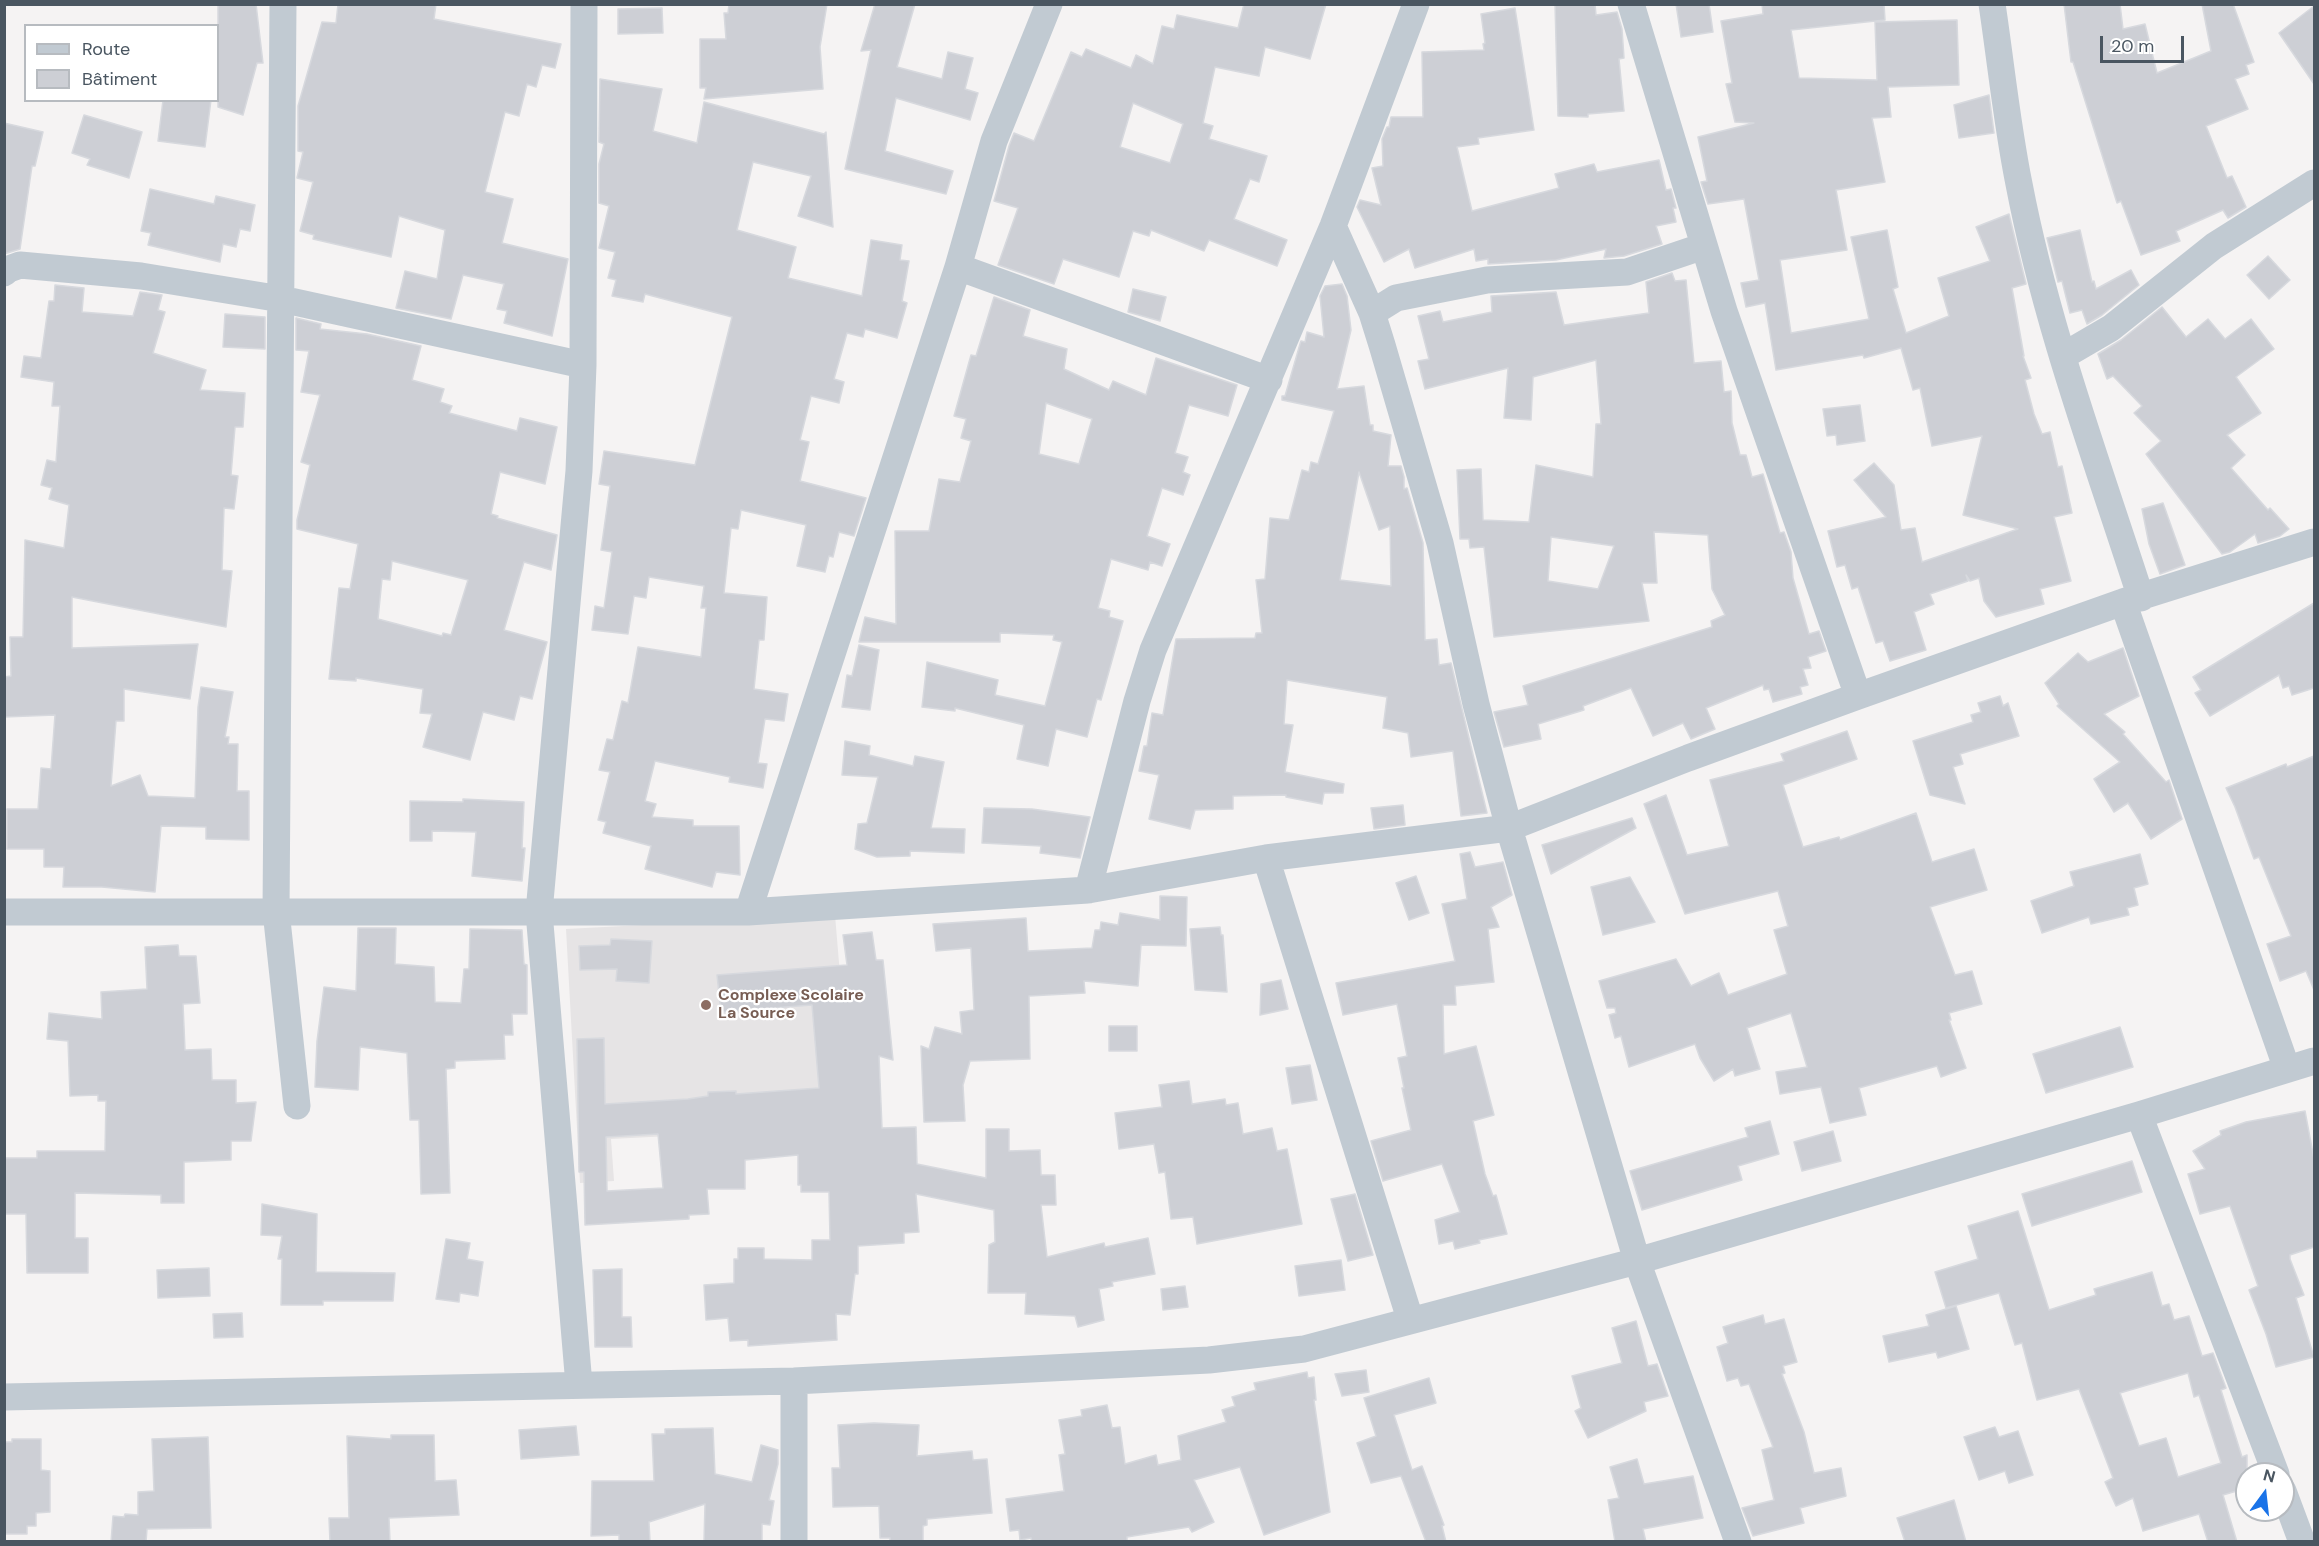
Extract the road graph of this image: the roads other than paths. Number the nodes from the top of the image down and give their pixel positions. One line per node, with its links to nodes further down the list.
1 (284, 4): 12 (street)
2 (584, 4): 15 (street)
3 (1049, 4): 10 (street)
4 (1416, 4): 8 (street)
5 (1630, 4): 9 (street)
6 (1992, 4): 14 (street)
7 (2314, 183): 14 (street)
8 (1333, 225): 13 (street); 16 (street)
9 (1704, 246): 13 (street); 19 (street)
10 (958, 267): 16 (street); 26 (street)
11 (4, 273): 12 (street)
12 (281, 299): 15 (street); 23 (street)
13 (1372, 313): 20 (street)
14 (2063, 356): 18 (street)
15 (583, 364): 25 (street)
16 (1269, 380): 22 (street)
17 (2314, 542): 18 (street)
18 (2132, 600): 19 (street); 28 (street)
19 (1858, 696): 20 (street)
20 (1509, 828): 21 (street); 31 (street)
21 (1266, 858): 22 (street); 32 (street)
22 (1088, 890): 26 (street)
23 (276, 911): 24 (street); 25 (street); 29 (street)
24 (4, 912)
25 (539, 912): 26 (street); 34 (street)
26 (748, 912)
27 (2314, 1061): 28 (street)
28 (2287, 1069): 30 (street)
29 (297, 1106)
30 (2139, 1115): 31 (street); 36 (street)
31 (1637, 1261): 32 (street); 39 (street)
32 (1410, 1319): 33 (street)
33 (794, 1381): 34 (street); 38 (street)
34 (579, 1385): 35 (street)
35 (4, 1397)
36 (2271, 1462)
37 (2295, 1522): 40 (street)
38 (794, 1542)
39 (1738, 1542)
40 (2302, 1542)

